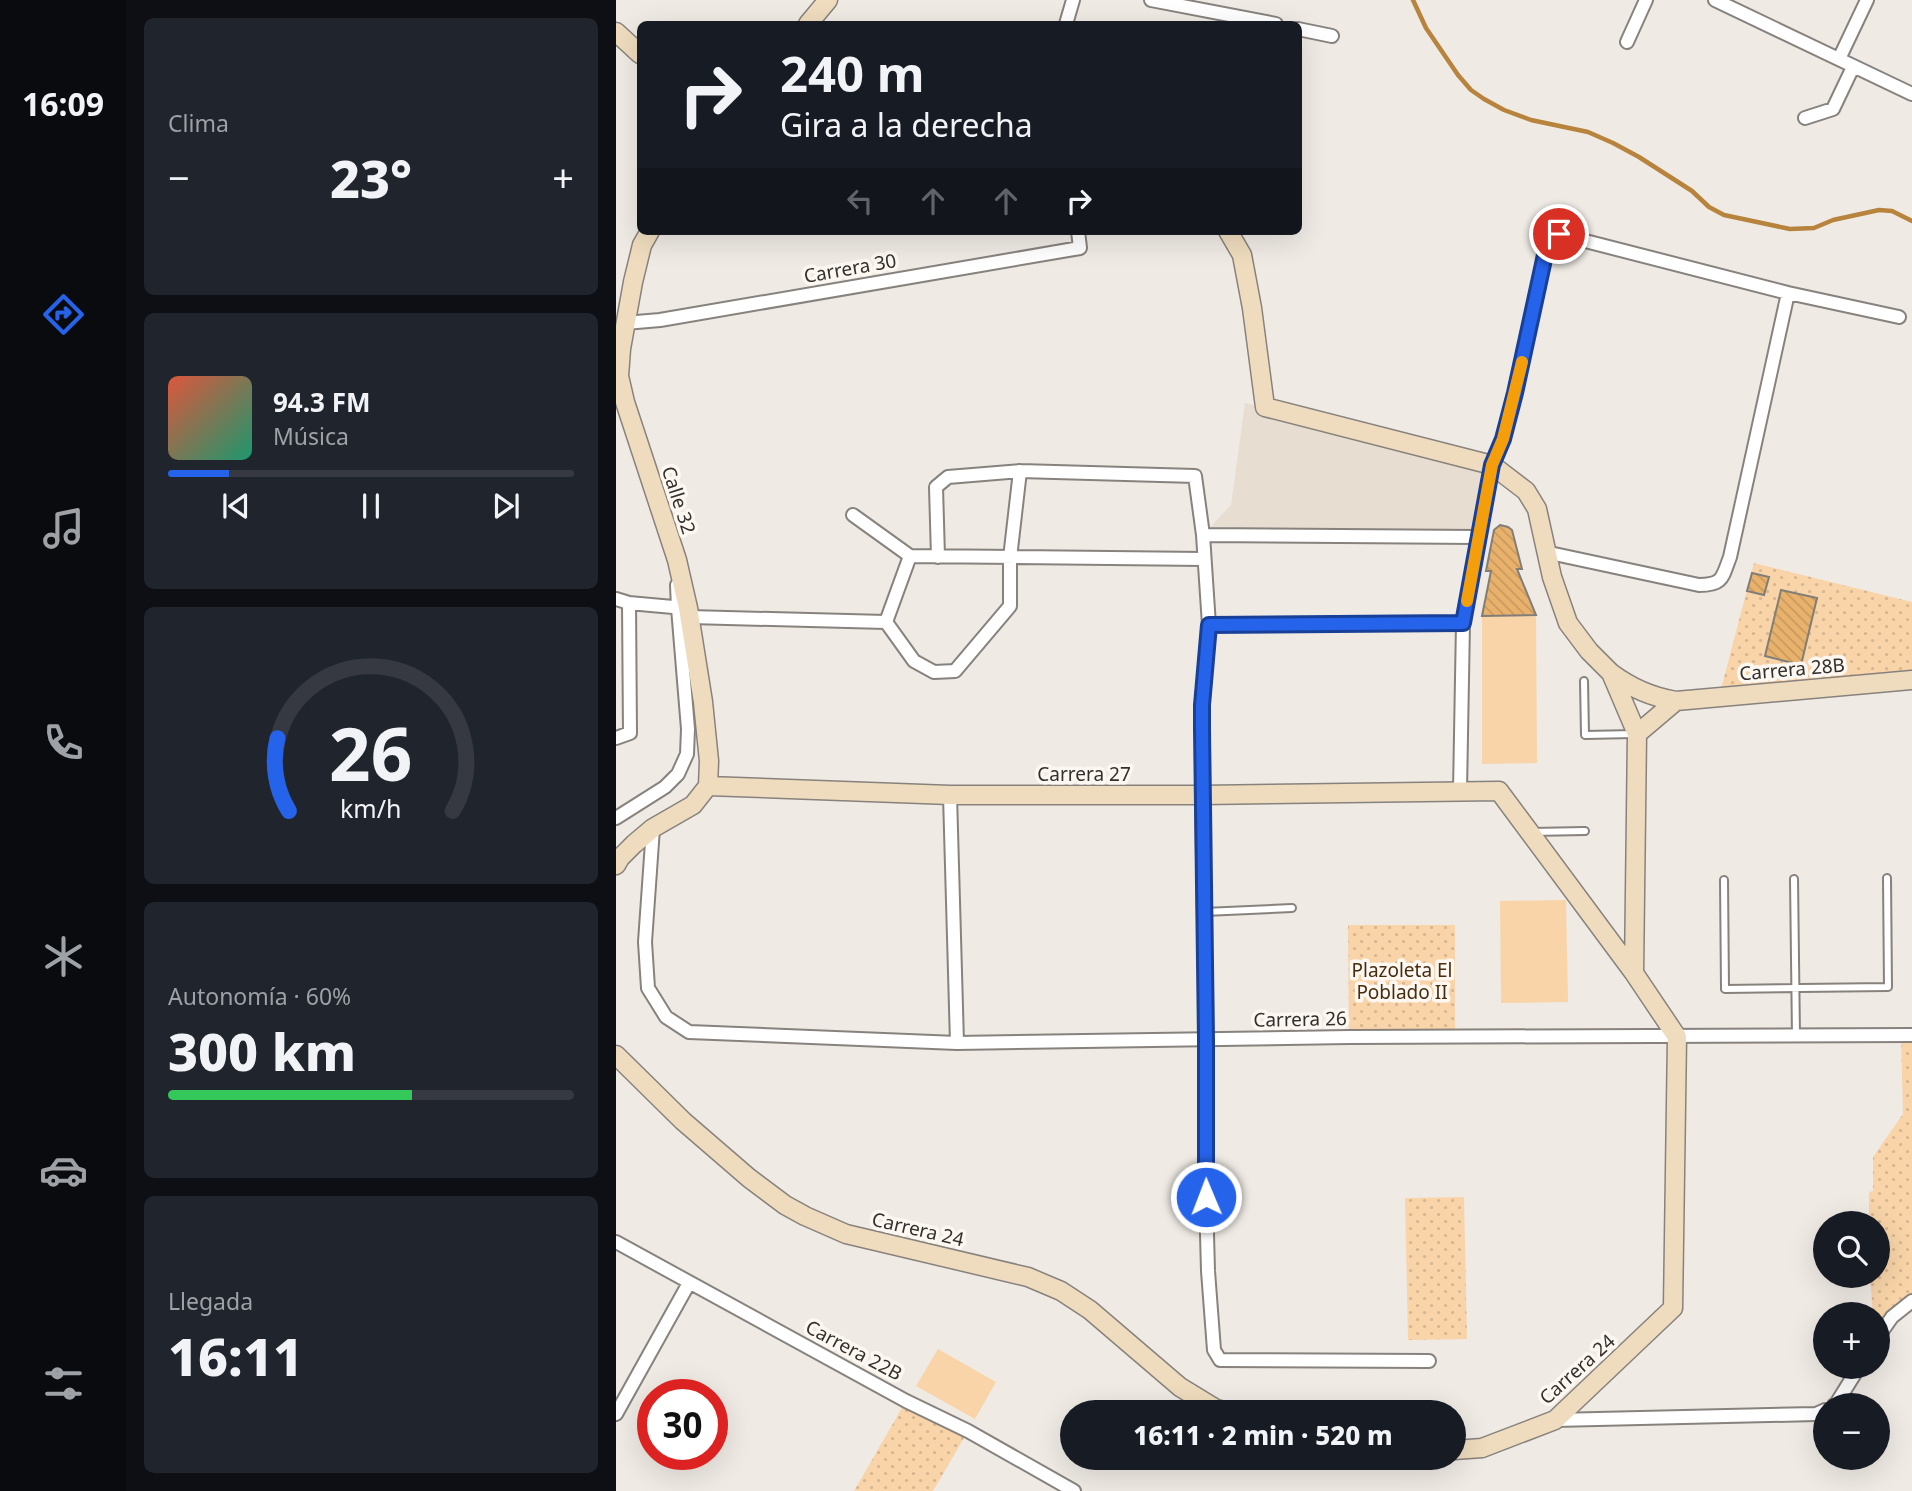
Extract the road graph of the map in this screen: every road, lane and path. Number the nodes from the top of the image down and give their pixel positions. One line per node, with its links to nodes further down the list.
1 (828, 0): 7 (main road)
2 (1073, 0): 8 (street)
3 (1152, 0): 9 (street)
4 (1646, 0): 13 (street)
5 (1715, 0): 15 (street)
6 (1867, 0): 15 (street)
7 (810, 21)
8 (1067, 21)
9 (1260, 21)
10 (1302, 30): 12 (street)
11 (616, 32): 14 (main road)
12 (1332, 36)
13 (1627, 42)
14 (637, 51)
15 (1839, 59): 16 (street)
16 (1853, 67): 17 (street); 18 (street)
17 (1912, 93)
18 (1805, 118)
19 (648, 235): 24 (main road, Calle 32)
20 (1078, 235): 24 (street, Carrera 30)
21 (1230, 235): 26 (main road)
22 (1788, 293): 23 (street); 26 (street); 31 (street)
23 (1899, 317)
24 (625, 323): 25 (main road, Calle 32)
25 (618, 376): 37 (main road, Calle 32)
26 (1492, 465): 30 (street); 31 (main road)
27 (1020, 471): 29 (street); 33 (street); 34 (street)
28 (853, 515): 32 (street)
29 (1203, 536): 30 (street); 35 (street)
30 (1479, 537): 39 (street)
31 (1545, 552): 41 (main road)
32 (910, 556): 33 (street); 38 (street)
33 (938, 557): 34 (street)
34 (1010, 558): 35 (street); 38 (street)
35 (1204, 559): 40 (street)
36 (622, 601): 37 (street); 46 (street)
37 (685, 611): 38 (street); 47 (main road, Calle 32); 51 (street)
38 (886, 622)
39 (1463, 623): 40 (street); 48 (street)
40 (1209, 625): 50 (street)
41 (1611, 673): 44 (main road, Carrera 28B); 45 (main road)
42 (1912, 680): 44 (main road, Carrera 28B)
43 (1584, 681): 45 (lane)
44 (1676, 701): 45 (main road)
45 (1637, 734): 61 (main road)
46 (616, 738)
47 (708, 786): 49 (main road, Carrera 27); 52 (main road)
48 (1460, 790): 50 (main road, Carrera 27); 54 (main road, Carrera 27)
49 (950, 795): 50 (main road, Carrera 27); 67 (street)
50 (1202, 795): 60 (street)
51 (616, 818)
52 (653, 828): 55 (main road); 67 (street, Carrera 26)
53 (1585, 831): 54 (lane)
54 (1530, 832): 61 (main road)
55 (616, 864)
56 (1887, 878): 62 (lane)
57 (1794, 879): 62 (lane)
58 (1724, 880): 62 (lane)
59 (1292, 908): 60 (lane)
60 (1204, 912): 66 (street)
61 (1634, 973): 65 (main road)
62 (1796, 989): 64 (lane)
63 (1912, 1035): 64 (street, Carrera 26)
64 (1796, 1036): 65 (street, Carrera 26)
65 (1676, 1037): 66 (street, Carrera 26); 77 (main road, Carrera 24)
66 (1206, 1040): 67 (street, Carrera 26); 73 (street)
67 (957, 1043)
68 (616, 1055): 74 (main road, Carrera 24)
69 (616, 1242): 70 (street, Carrera 22B)
70 (689, 1283): 75 (street); 79 (street, Carrera 22B)
71 (1912, 1301): 72 (street)
72 (1890, 1320)
73 (1429, 1361)
74 (1201, 1400)
75 (616, 1414)
76 (1813, 1414): 77 (street)
77 (1555, 1420): 78 (main road, Carrera 24)
78 (1466, 1449)
79 (1074, 1491)

